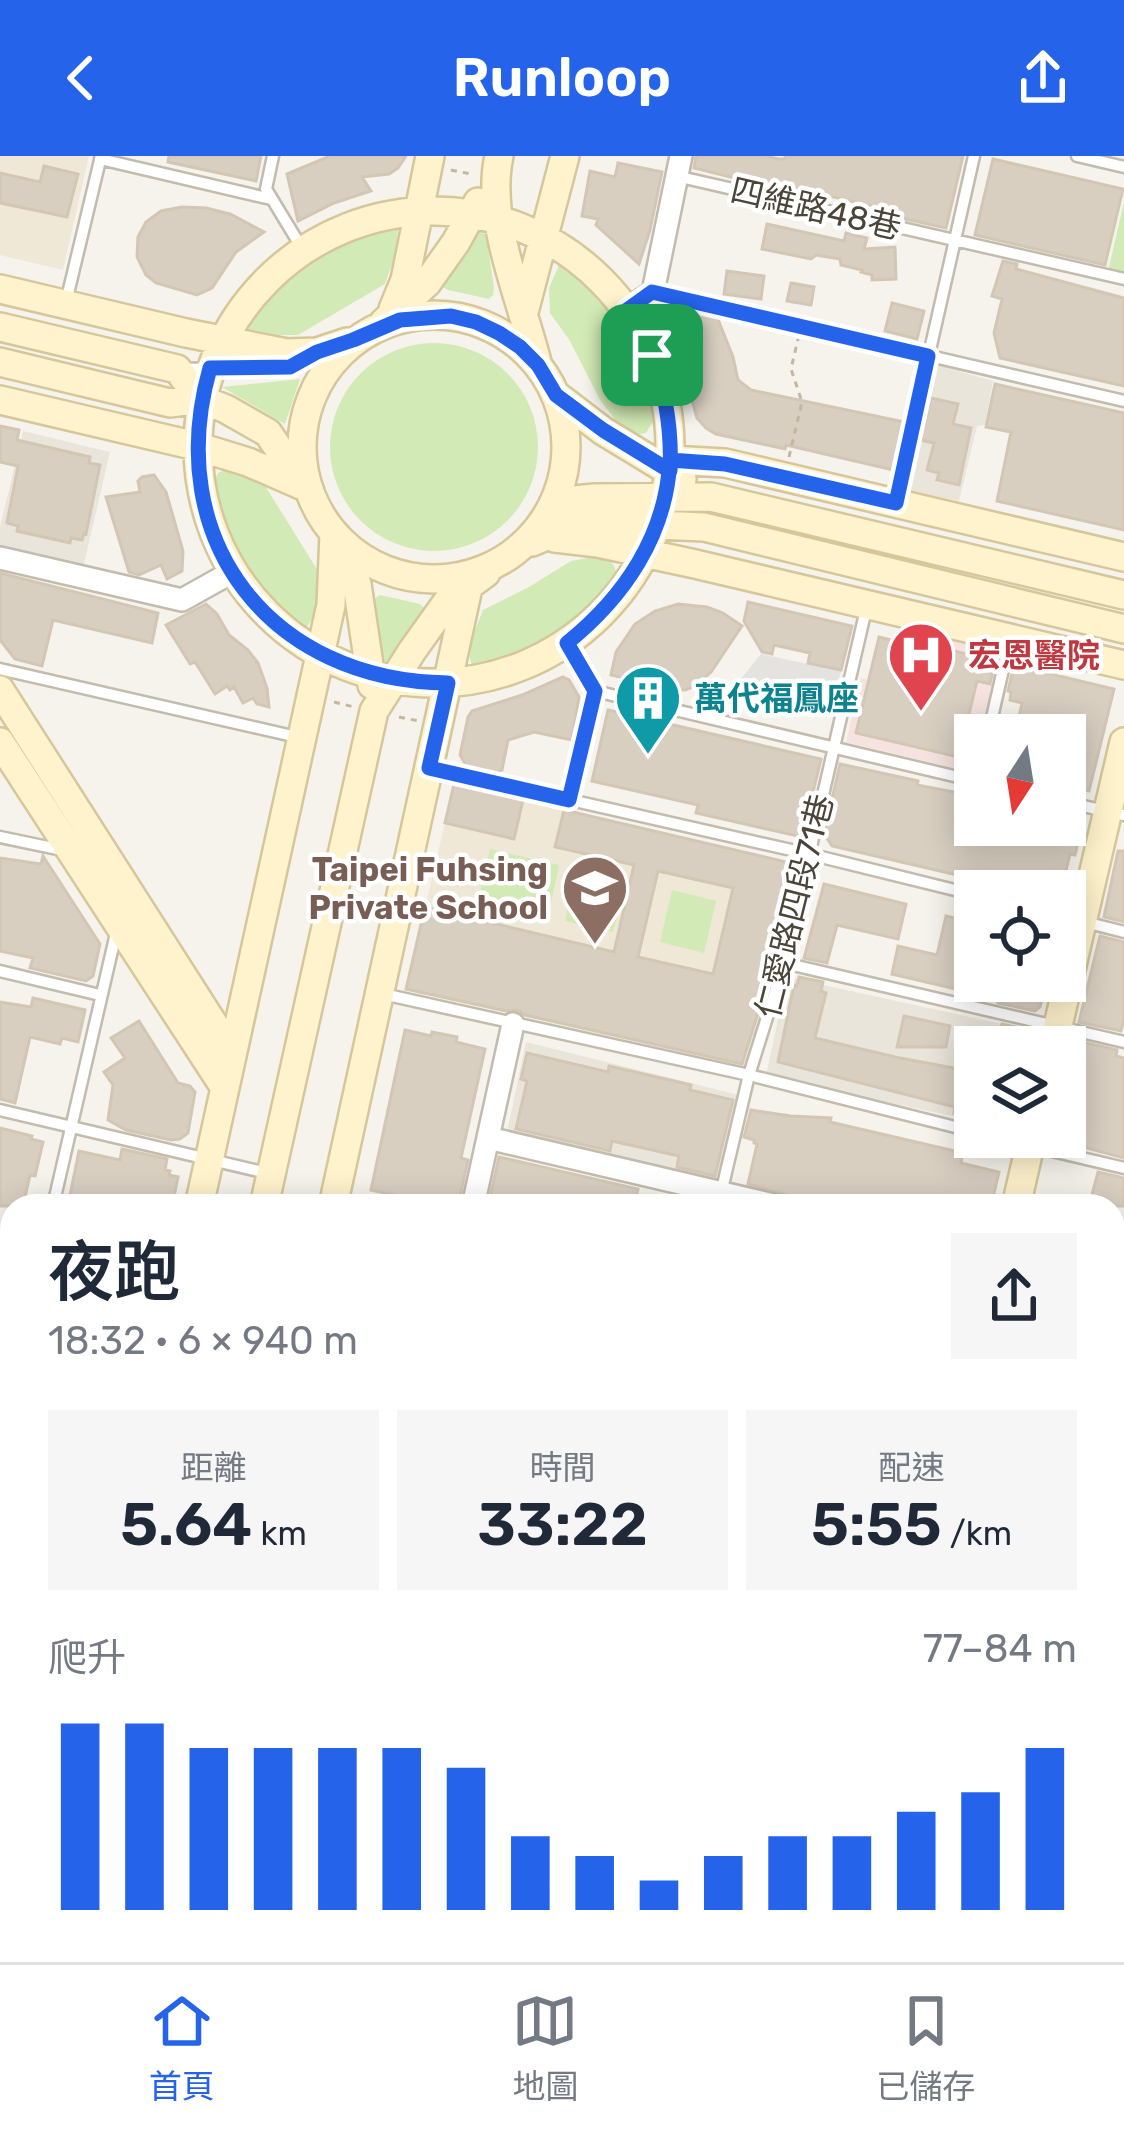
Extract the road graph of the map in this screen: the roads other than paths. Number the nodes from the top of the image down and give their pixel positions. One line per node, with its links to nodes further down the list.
1 (273, 156): 10 (lane)
2 (430, 156): 11 (main road)
3 (565, 156): 13 (main road)
4 (974, 156): 14 (lane)
5 (1077, 156): 8 (lane)
6 (101, 158): 10 (lane); 19 (lane)
7 (679, 166): 14 (lane, 四維路48巷); 18 (street)
8 (1124, 167)
9 (497, 168): 12 (main road)
10 (271, 199): 15 (lane)
11 (420, 211): 12 (main road); 15 (main road); 23 (main road)
12 (483, 216): 13 (main road); 21 (main road); 23 (main road)
13 (544, 238): 20 (main road); 21 (main road)
14 (956, 241): 16 (lane, 四維路48巷); 26 (lane)
15 (303, 250): 24 (main road)
16 (1124, 279)
17 (0, 289): 19 (main road)
18 (652, 292): 20 (street); 26 (lane)
19 (65, 305): 24 (main road)
20 (627, 310): 36 (main road)
21 (524, 312): 28 (main road)
22 (0, 327): 30 (main road)
23 (373, 329): 25 (main road); 28 (main road); 37 (main road)
24 (221, 340): 25 (main road); 29 (main road)
25 (317, 352): 29 (lane)
26 (928, 356): 34 (lane); 38 (lane)
27 (0, 362): 32 (main road)
28 (538, 365): 31 (main road)
29 (210, 368): 30 (lane); 32 (main road)
30 (177, 369): 32 (main road)
31 (556, 395): 36 (main road); 40 (main road)
32 (201, 399): 35 (main road); 37 (main road)
33 (0, 400): 35 (main road)
34 (1124, 401)
35 (196, 446): 37 (main road); 46 (main road)
36 (669, 476): 38 (main road); 39 (main road); 40 (main road); 48 (main road)
37 (306, 489): 41 (main road)
38 (896, 503): 43 (main road)
39 (657, 526): 40 (main road); 42 (main road); 50 (main road)
40 (540, 531): 42 (main road); 45 (main road)
41 (334, 534): 45 (main road); 53 (main road); 56 (main road)
42 (646, 553): 49 (main road); 52 (main road)
43 (1124, 557)
44 (0, 558): 46 (street)
45 (493, 566): 47 (main road)
46 (232, 572): 53 (main road)
47 (468, 588): 56 (main road); 57 (main road)
48 (1124, 595)
49 (868, 605): 51 (main road); 64 (lane, 仁愛路四段71巷)
50 (1124, 629)
51 (1010, 639): 54 (main road); 60 (lane)
52 (567, 643): 57 (main road); 59 (lane)
53 (319, 655): 56 (main road); 61 (main road)
54 (1124, 665)
55 (0, 669): 61 (lane)
56 (382, 677): 57 (main road); 97 (main road)
57 (448, 683): 65 (main road)
58 (0, 690): 86 (main road)
59 (595, 691): 64 (lane); 67 (lane)
60 (993, 714)
61 (301, 737): 86 (main road)
62 (0, 742): 71 (main road)
63 (1124, 742): 69 (main road)
64 (834, 748): 66 (lane); 72 (lane, 仁愛路四段71巷)
65 (429, 768): 67 (lane); 80 (main road)
66 (954, 776)
67 (569, 800): 72 (lane)
68 (1086, 807): 69 (lane)
69 (1116, 813): 73 (main road)
70 (0, 836): 71 (lane)
71 (71, 851): 76 (main road)
72 (809, 854): 74 (lane); 78 (lane, 仁愛路四段71巷)
73 (1086, 889)
74 (954, 890)
75 (1086, 923): 77 (lane)
76 (118, 925): 81 (lane); 88 (main road)
77 (1124, 932)
78 (784, 963): 83 (lane); 87 (lane, 仁愛路四段71巷)
79 (0, 971): 81 (lane)
80 (380, 993): 82 (lane); 101 (main road)
81 (100, 995): 90 (lane)
82 (513, 1024): 87 (lane); 92 (street)
83 (1015, 1026)
84 (1086, 1039): 85 (lane)
85 (1124, 1042)
86 (232, 1053): 88 (main road)
87 (749, 1076): 91 (lane); 104 (lane, 仁愛路四段71巷)
88 (225, 1088): 95 (main road)
89 (0, 1110): 90 (lane)
90 (70, 1127): 95 (lane); 98 (lane)
91 (954, 1127)
92 (488, 1138): 102 (street); 103 (street)
93 (1086, 1157): 96 (lane)
94 (1027, 1158): 105 (main road)
95 (209, 1160): 97 (lane); 99 (main road)
96 (1124, 1168)
97 (271, 1174): 100 (main road)
98 (56, 1194)
99 (202, 1194)
100 (267, 1194)
101 (336, 1194)
102 (476, 1194)
103 (701, 1194)
104 (721, 1194)
105 (1019, 1194)

